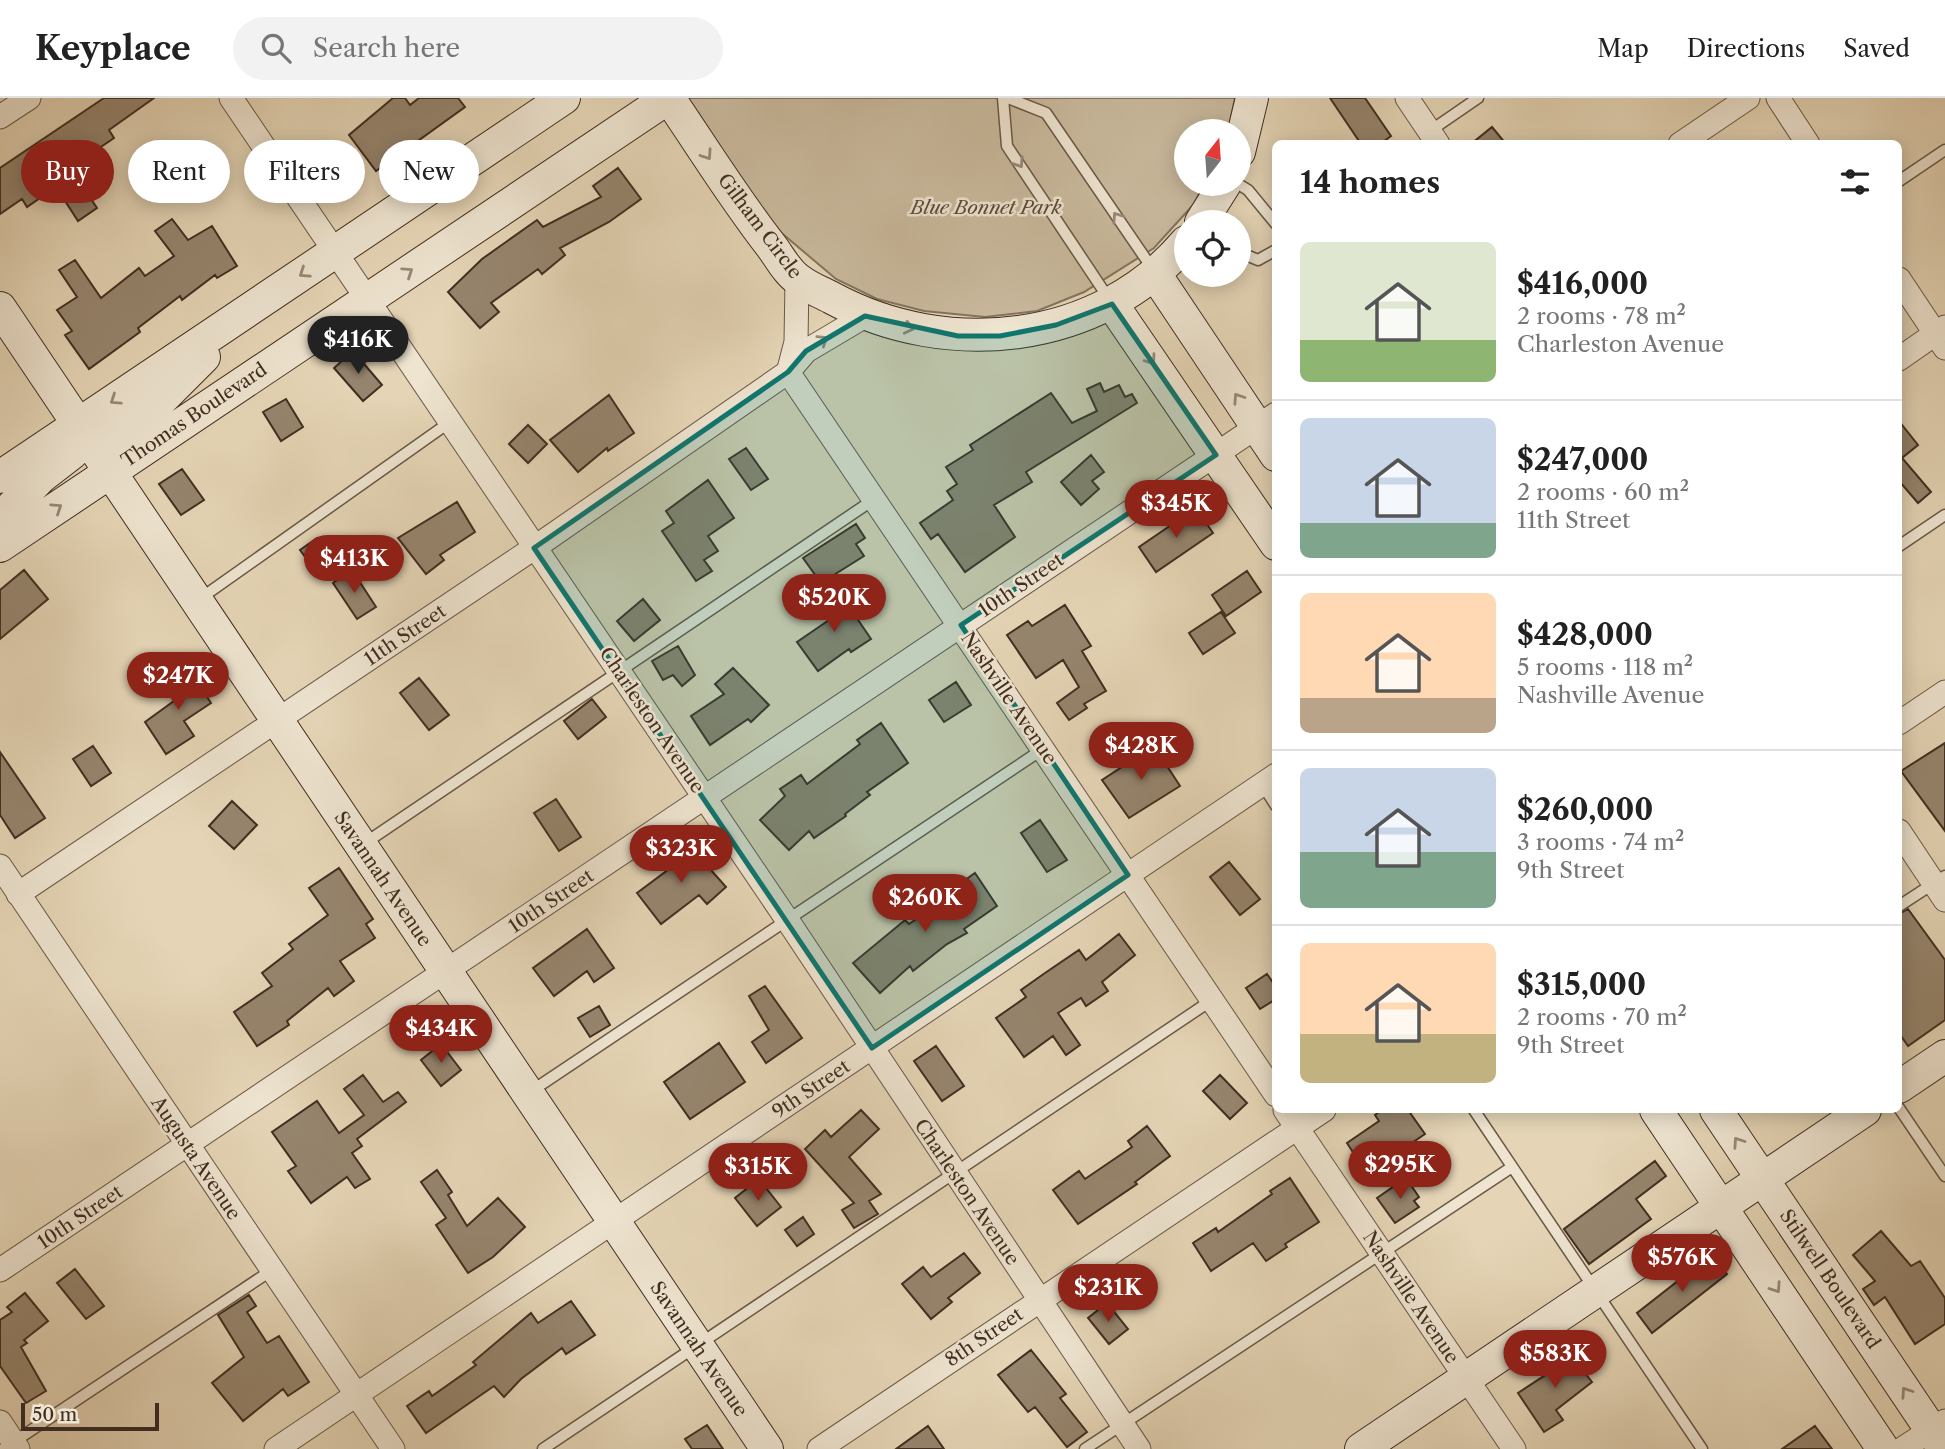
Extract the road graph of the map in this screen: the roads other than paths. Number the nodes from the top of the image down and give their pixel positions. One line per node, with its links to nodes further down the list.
1 (29, 98): 11 (street)
2 (232, 98): 20 (street, Charleston Avenue)
3 (564, 98): 20 (main road)
4 (669, 98): 25 (main road, Gilham Circle, one-way to 25); 27 (main road, Thomas Boulevard, one-way to 4)
5 (1005, 98): 24 (lane, one-way to 5); 28 (lane, one-way to 28)
6 (1252, 98): 12 (main road)
7 (1407, 98): 13 (street)
8 (1478, 98): 13 (lane)
9 (1748, 98): 14 (street)
10 (1778, 98): 15 (street)
11 (0, 117)
12 (1247, 119)
13 (1434, 137)
14 (1686, 140)
15 (1805, 140)
16 (1945, 150): 17 (lane)
17 (1902, 179)
18 (1251, 194): 19 (lane)
19 (1272, 219)
20 (336, 252): 27 (street, Charleston Avenue); 31 (main road, one-way to 31)
21 (1272, 252): 23 (lane)
22 (1174, 254): 24 (main road, Gilham Circle)
23 (1251, 257)
24 (1155, 274): 28 (main road, Gilham Circle); 35 (main road, one-way to 24)
25 (797, 280): 30 (main road, Gilham Circle); 34 (street)
26 (1902, 283): 32 (street)
27 (368, 299): 36 (street, Charleston Avenue); 40 (main road, Thomas Boulevard)
28 (1112, 304): 30 (main road, Gilham Circle, one-way to 28); 39 (main road, one-way to 39)
29 (0, 308): 37 (main road, Savannah Avenue)
30 (865, 316): 34 (street, 11th Street, one-way to 30)
31 (234, 320): 37 (main road, one-way to 37); 40 (main road)
32 (1942, 336): 33 (street)
33 (1902, 357)
34 (788, 372): 42 (street, Nashville Avenue); 48 (street, 11th Street)
35 (1266, 420): 38 (main road); 39 (street, 10th Street)
36 (450, 422): 48 (street, Charleston Avenue); 49 (lane)
37 (78, 424): 40 (main road, Savannah Avenue); 41 (main road); 44 (main road)
38 (1272, 441)
39 (1216, 455): 45 (main road); 50 (street, 10th Street)
40 (110, 471): 47 (main road, Thomas Boulevard, one-way to 40); 49 (main road, Savannah Avenue)
41 (0, 477)
42 (876, 498): 50 (street, Nashville Avenue); 51 (lane)
43 (1945, 515): 46 (lane)
44 (0, 519)
45 (1272, 538)
46 (1902, 544)
47 (0, 546)
48 (534, 548): 51 (street, Charleston Avenue); 53 (street, 11th Street)
49 (197, 601): 53 (main road, Savannah Avenue)
50 (961, 625): 55 (street, Nashville Avenue); 57 (street, 10th Street)
51 (619, 671): 57 (street, Charleston Avenue); 59 (lane)
52 (1945, 692): 54 (street)
53 (277, 720): 59 (main road, Savannah Avenue); 63 (street, 11th Street)
54 (1902, 721)
55 (1043, 749): 61 (street, Nashville Avenue); 65 (lane)
56 (1269, 779): 61 (street, 9th Street)
57 (704, 798): 65 (street, Charleston Avenue); 66 (street, 10th Street)
58 (1902, 835): 62 (street)
59 (361, 846): 66 (main road, Savannah Avenue)
60 (0, 866): 63 (street, Augusta Avenue)
61 (1128, 875): 67 (street, Nashville Avenue); 68 (street, 9th Street)
62 (1941, 886): 64 (lane)
63 (18, 894): 80 (street, Augusta Avenue)
64 (1902, 905)
65 (788, 921): 68 (street, Charleston Avenue); 72 (lane)
66 (445, 972): 72 (main road, Savannah Avenue); 80 (street, 10th Street)
67 (1212, 1000): 71 (street, Nashville Avenue); 82 (lane)
68 (872, 1048): 82 (street, Charleston Avenue); 86 (street, 9th Street)
69 (1945, 1056): 70 (main road)
70 (1902, 1085)
71 (1272, 1089)
72 (527, 1094): 86 (main road, Savannah Avenue)
73 (1902, 1112): 83 (lane)
74 (1312, 1113): 79 (street, 8th Street)
75 (1476, 1113): 81 (lane)
76 (1658, 1113): 85 (main road)
77 (1718, 1113): 84 (main road, Stilwell Boulevard, one-way to 77)
78 (1860, 1113): 84 (main road)
79 (1291, 1118): 87 (street, Nashville Avenue); 91 (street, 8th Street)
80 (187, 1145): 88 (street, 10th Street); 89 (street, Augusta Avenue)
81 (1512, 1167): 87 (lane); 90 (lane)
82 (954, 1174): 91 (street, Charleston Avenue); 92 (lane)
83 (1945, 1177)
84 (1762, 1178): 85 (main road); 97 (main road, Stilwell Boulevard, one-way to 84)
85 (1721, 1207): 90 (main road); 109 (main road, one-way to 109)
86 (614, 1223): 92 (main road, Savannah Avenue); 94 (street, 9th Street)
87 (1381, 1251): 93 (street, Nashville Avenue); 96 (lane)
88 (0, 1270)
89 (272, 1270): 94 (street, Augusta Avenue); 98 (lane)
90 (1595, 1292): 93 (main road); 108 (lane)
91 (1039, 1300): 96 (street, Charleston Avenue); 103 (street, 8th Street)
92 (697, 1346): 101 (lane); 102 (main road, Savannah Avenue)
93 (1466, 1378): 106 (main road); 107 (street, Nashville Avenue)
94 (356, 1395): 99 (street, 9th Street); 100 (street, Augusta Avenue)
95 (0, 1422): 98 (street)
96 (1122, 1424): 104 (lane); 105 (street, Charleston Avenue)
97 (1940, 1433): 110 (street)
98 (11, 1447)
99 (276, 1449)
100 (393, 1449)
101 (543, 1449)
102 (767, 1449)
103 (819, 1449)
104 (1085, 1449)
105 (1139, 1449)
106 (1361, 1449)
107 (1514, 1449)
108 (1702, 1449)
109 (1884, 1449)
110 (1902, 1449)

